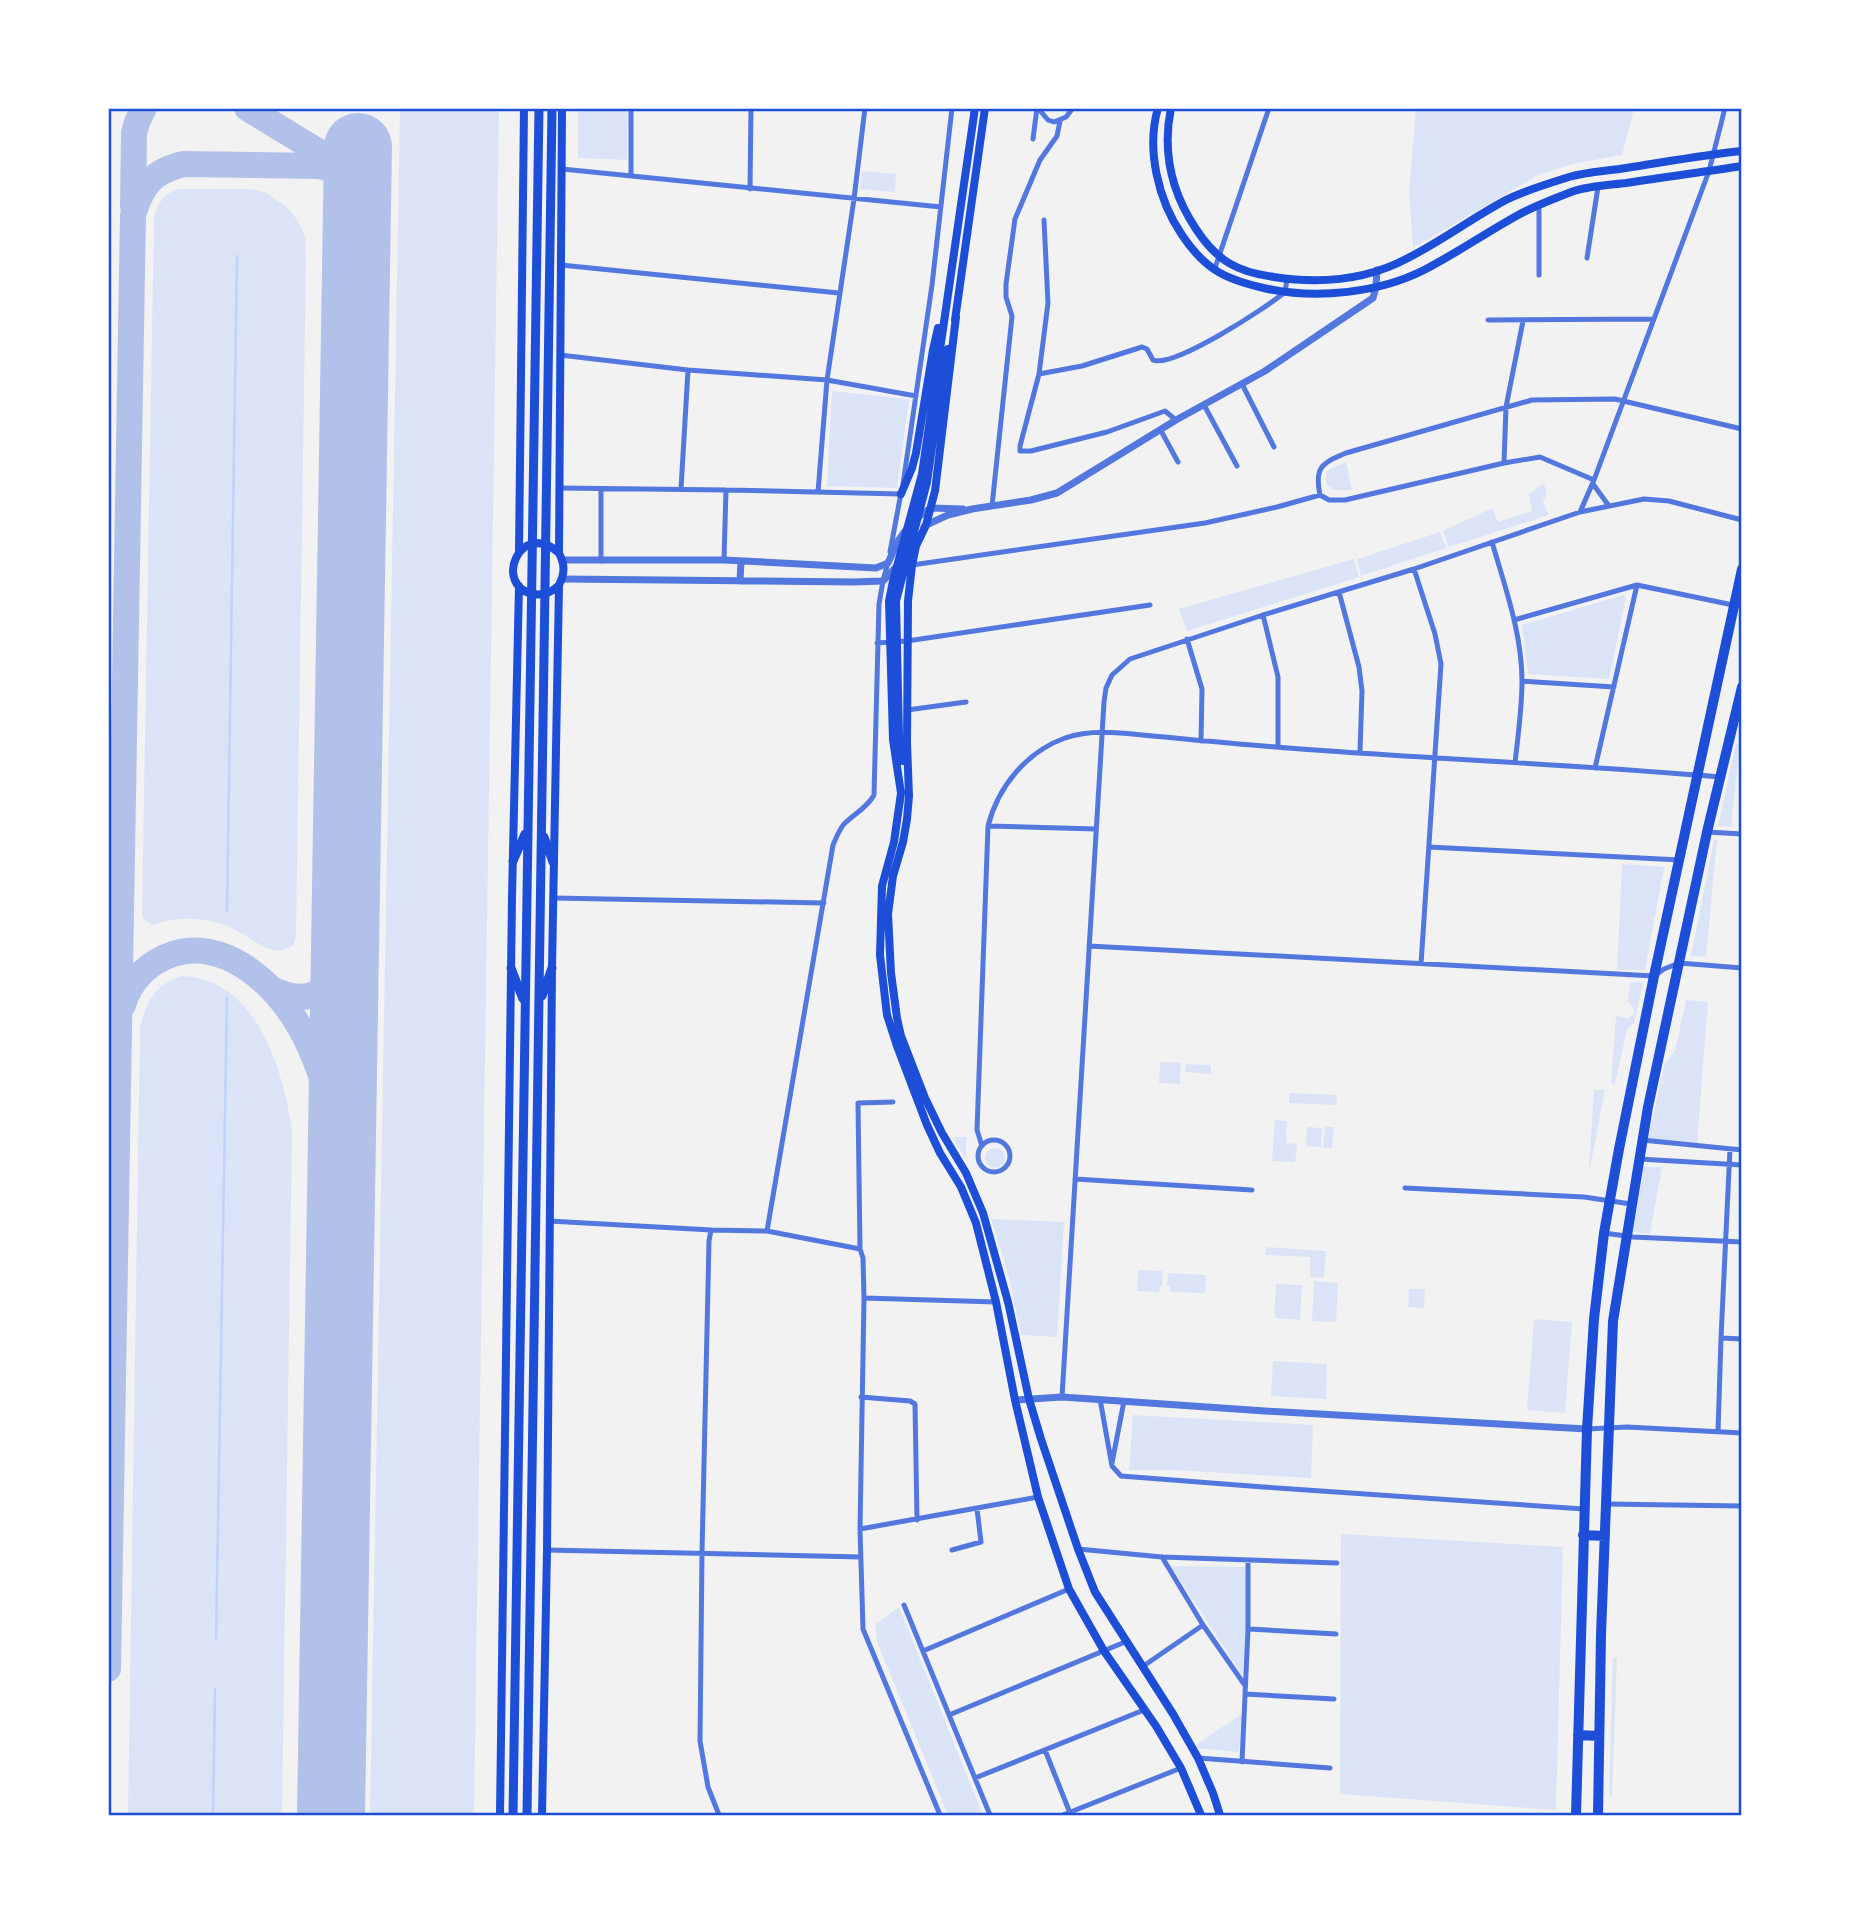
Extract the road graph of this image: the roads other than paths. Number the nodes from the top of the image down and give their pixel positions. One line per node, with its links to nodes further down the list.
1 (524, 108): 83 (main road)
2 (539, 108): 81 (main road)
3 (552, 108): 82 (main road)
4 (562, 108): 22 (main road)
5 (631, 108): 24 (street)
6 (751, 108): 26 (street)
7 (864, 108): 27 (street)
8 (952, 108): 29 (street)
9 (975, 108): 41 (main road)
10 (985, 108): 42 (main road)
11 (1037, 108): 17 (street); 18 (street)
12 (1073, 108): 17 (street)
13 (1160, 108): 16 (main road); 35 (main road)
14 (1269, 108): 31 (street)
15 (1725, 108): 20 (street)
16 (1171, 110): 31 (main road)
17 (1060, 121): 72 (street)
18 (1033, 139)
19 (1741, 151): 20 (main road)
20 (1713, 154): 23 (street); 34 (main road)
21 (1741, 166): 23 (main road)
22 (562, 169): 24 (street); 33 (main road)
23 (1709, 171): 25 (main road); 43 (street)
24 (631, 175): 26 (street)
25 (1598, 187): 28 (main road); 32 (street)
26 (750, 189): 27 (street)
27 (854, 199): 29 (street); 40 (street)
28 (1539, 206): 36 (street); 38 (main road)
29 (941, 207): 51 (street)
30 (1044, 220): 48 (street)
31 (1220, 258): 35 (street); 37 (main road)
32 (1587, 258)
33 (561, 265): 40 (street); 46 (main road)
34 (1377, 270): 37 (main road); 38 (street)
35 (1214, 271): 39 (main road)
36 (1539, 275)
37 (1287, 279): 39 (street)
38 (1376, 287): 39 (main road); 50 (street)
39 (1285, 292): 48 (street)
40 (839, 293): 49 (street)
41 (947, 298): 56 (main road); 70 (main road)
42 (956, 317): 56 (main road); 68 (main road)
43 (1654, 319): 45 (street); 52 (street)
44 (1488, 320): 45 (street)
45 (1524, 321): 54 (street)
46 (560, 355): 47 (street); 64 (main road)
47 (688, 370): 49 (street); 66 (street)
48 (1039, 374): 55 (street)
49 (827, 380): 51 (street); 69 (street)
50 (1242, 384): 53 (street); 59 (street)
51 (916, 396): 70 (street)
52 (1624, 401): 54 (street); 58 (street); 63 (street)
53 (1204, 405): 55 (street); 62 (street)
54 (1506, 407): 61 (street); 71 (street)
55 (1176, 420): 57 (street)
56 (932, 426): 108 (main road)
57 (1160, 429): 60 (street); 72 (street)
58 (1741, 429)
59 (1274, 447)
60 (1178, 462)
61 (1504, 463): 63 (street); 71 (street)
62 (1237, 466)
63 (1593, 482): 73 (street); 77 (street)
64 (559, 488): 65 (street); 84 (main road)
65 (601, 489): 66 (street); 86 (street)
66 (681, 489): 67 (street)
67 (726, 489): 69 (street); 85 (street)
68 (935, 491): 74 (main road); 75 (street)
69 (818, 492): 70 (street)
70 (901, 494): 88 (street)
71 (1320, 495): 89 (street)
72 (992, 506): 76 (street)
73 (1609, 506): 77 (street); 78 (street)
74 (931, 508): 75 (street); 79 (main road); 88 (street)
75 (957, 509): 76 (street)
76 (972, 509): 79 (street)
77 (1580, 512): 80 (street)
78 (1741, 520)
79 (926, 525): 89 (main road); 92 (street)
80 (1492, 542): 90 (street); 103 (street)
81 (532, 544): 82 (main road); 83 (main road); 98 (main road)
82 (546, 544): 84 (main road); 99 (main road)
83 (519, 552): 96 (main road)
84 (561, 557): 86 (street); 94 (main road)
85 (724, 560): 86 (street); 87 (street)
86 (601, 561)
87 (741, 561): 88 (street); 93 (street)
88 (888, 563): 92 (street)
89 (912, 565): 105 (main road)
90 (1414, 569): 97 (street); 117 (street)
91 (1741, 569): 101 (highway)
92 (883, 580): 93 (street); 106 (street)
93 (740, 581): 94 (street)
94 (560, 582): 99 (main road); 132 (main road)
95 (1637, 585): 101 (street); 103 (street); 109 (street)
96 (519, 586): 98 (main road); 131 (main road)
97 (1339, 592): 102 (street); 116 (street)
98 (531, 594): 99 (main road); 125 (main road)
99 (545, 594): 126 (main road)
100 (1150, 605): 105 (street)
101 (1733, 605): 120 (highway)
102 (1263, 615): 104 (street); 115 (street)
103 (1514, 620): 107 (street)
104 (1187, 639): 113 (street); 114 (street)
105 (907, 641): 106 (street); 112 (main road)
106 (877, 643): 134 (street)
107 (1522, 681): 109 (street); 118 (street)
108 (895, 682): 121 (main road); 166 (main road)
109 (1614, 687): 119 (street)
110 (1741, 687): 122 (highway)
111 (966, 702): 112 (street)
112 (907, 710): 121 (main road)
113 (1102, 732): 114 (street); 123 (street); 124 (street)
114 (1201, 741): 115 (street)
115 (1279, 747): 116 (street)
116 (1360, 752): 117 (street)
117 (1435, 757): 118 (street); 129 (street)
118 (1516, 763): 119 (street)
119 (1595, 768): 120 (street)
120 (1696, 775): 122 (street); 130 (highway)
121 (907, 777): 171 (main road)
122 (1720, 777): 127 (highway)
123 (988, 826): 124 (street); 146 (street)
124 (1096, 828): 135 (street)
125 (528, 830): 131 (main road); 143 (main road)
126 (542, 830): 132 (main road); 142 (main road)
127 (1707, 832): 128 (street); 136 (highway)
128 (1741, 834)
129 (1429, 847): 130 (street); 137 (street)
130 (1679, 860): 141 (highway)
131 (513, 861): 138 (main road)
132 (553, 862): 133 (main road)
133 (553, 898): 134 (street); 139 (main road)
134 (824, 903): 159 (street)
135 (1089, 946): 137 (street); 152 (street)
136 (1679, 963): 140 (street); 141 (street); 145 (highway)
137 (1420, 964): 141 (street)
138 (511, 968): 143 (main road); 220 (main road)
139 (552, 968): 142 (main road); 157 (main road)
140 (1741, 968)
141 (1654, 976): 155 (highway)
142 (539, 1004): 222 (main road)
143 (525, 1005): 221 (main road)
144 (893, 1102): 164 (street)
145 (1642, 1140): 147 (street); 149 (highway)
146 (982, 1146): 146 (street)
147 (1730, 1149): 148 (street); 150 (street)
148 (1741, 1150)
149 (1639, 1159): 150 (street); 156 (highway)
150 (1730, 1164): 151 (street); 162 (street)
151 (1741, 1165)
152 (1075, 1179): 154 (street); 170 (street)
153 (1405, 1188): 155 (street)
154 (1252, 1190)
155 (1610, 1201): 156 (street); 160 (highway)
156 (1631, 1204): 161 (highway)
157 (549, 1221): 158 (street); 189 (main road)
158 (711, 1230): 159 (street); 192 (street)
159 (767, 1231): 164 (street)
160 (1604, 1233): 161 (street); 176 (highway)
161 (1626, 1237): 162 (street); 175 (highway)
162 (1726, 1241): 163 (street); 167 (street)
163 (1741, 1242)
164 (860, 1249): 165 (street)
165 (864, 1298): 166 (street); 169 (street)
166 (996, 1302): 173 (main road)
167 (1721, 1338): 168 (street); 177 (street)
168 (1741, 1339)
169 (861, 1397): 185 (street); 186 (street)
170 (1062, 1397): 171 (street); 172 (street)
171 (1029, 1399): 173 (street); 190 (main road)
172 (1100, 1399): 174 (street); 179 (street)
173 (1015, 1400): 180 (main road)
174 (1124, 1401): 176 (street); 179 (street)
175 (1609, 1427): 176 (street); 177 (street); 181 (highway)
176 (1587, 1429): 184 (highway)
177 (1718, 1432): 178 (street)
178 (1741, 1433)
179 (1112, 1466): 184 (street)
180 (1038, 1497): 183 (street); 197 (main road)
181 (1607, 1504): 182 (street); 188 (highway)
182 (1741, 1506)
183 (976, 1509): 185 (street); 191 (street)
184 (1584, 1509): 187 (highway)
185 (917, 1520): 186 (street)
186 (860, 1529): 193 (street)
187 (1583, 1535): 188 (highway); 211 (highway)
188 (1605, 1536): 212 (highway)
189 (547, 1549): 192 (street); 223 (main road)
190 (1078, 1549): 194 (street); 202 (main road)
191 (952, 1550)
192 (702, 1553): 193 (street); 224 (street)
193 (861, 1557): 225 (street)
194 (1162, 1558): 195 (street); 199 (street)
195 (1248, 1561): 196 (street); 200 (street)
196 (1337, 1563)
197 (1069, 1589): 203 (street); 204 (main road)
198 (904, 1605): 203 (street)
199 (1203, 1625): 205 (street); 206 (street)
200 (1248, 1629): 201 (street); 206 (street)
201 (1336, 1634)
202 (1125, 1642): 204 (street); 205 (main road)
203 (923, 1651): 210 (street)
204 (1104, 1651): 209 (main road); 210 (street)
205 (1142, 1667): 214 (main road)
206 (1244, 1685): 207 (street)
207 (1245, 1694): 208 (street); 215 (street)
208 (1334, 1699)
209 (1144, 1710): 213 (street); 216 (main road)
210 (949, 1715): 218 (street)
211 (1578, 1735): 212 (highway); 230 (highway)
212 (1599, 1736): 231 (highway)
213 (1045, 1750): 218 (street); 219 (street)
214 (1198, 1758): 215 (street); 229 (main road)
215 (1242, 1762): 217 (street)
216 (1181, 1768): 219 (street); 228 (main road)
217 (1330, 1768)
218 (975, 1779): 226 (street)
219 (1071, 1814): 227 (street)
220 (500, 1815)
221 (513, 1815)
222 (527, 1815)
223 (542, 1815)
224 (719, 1815)
225 (940, 1815)
226 (990, 1815)
227 (1063, 1815)
228 (1200, 1815)
229 (1220, 1815)
230 (1576, 1815)
231 (1598, 1815)

